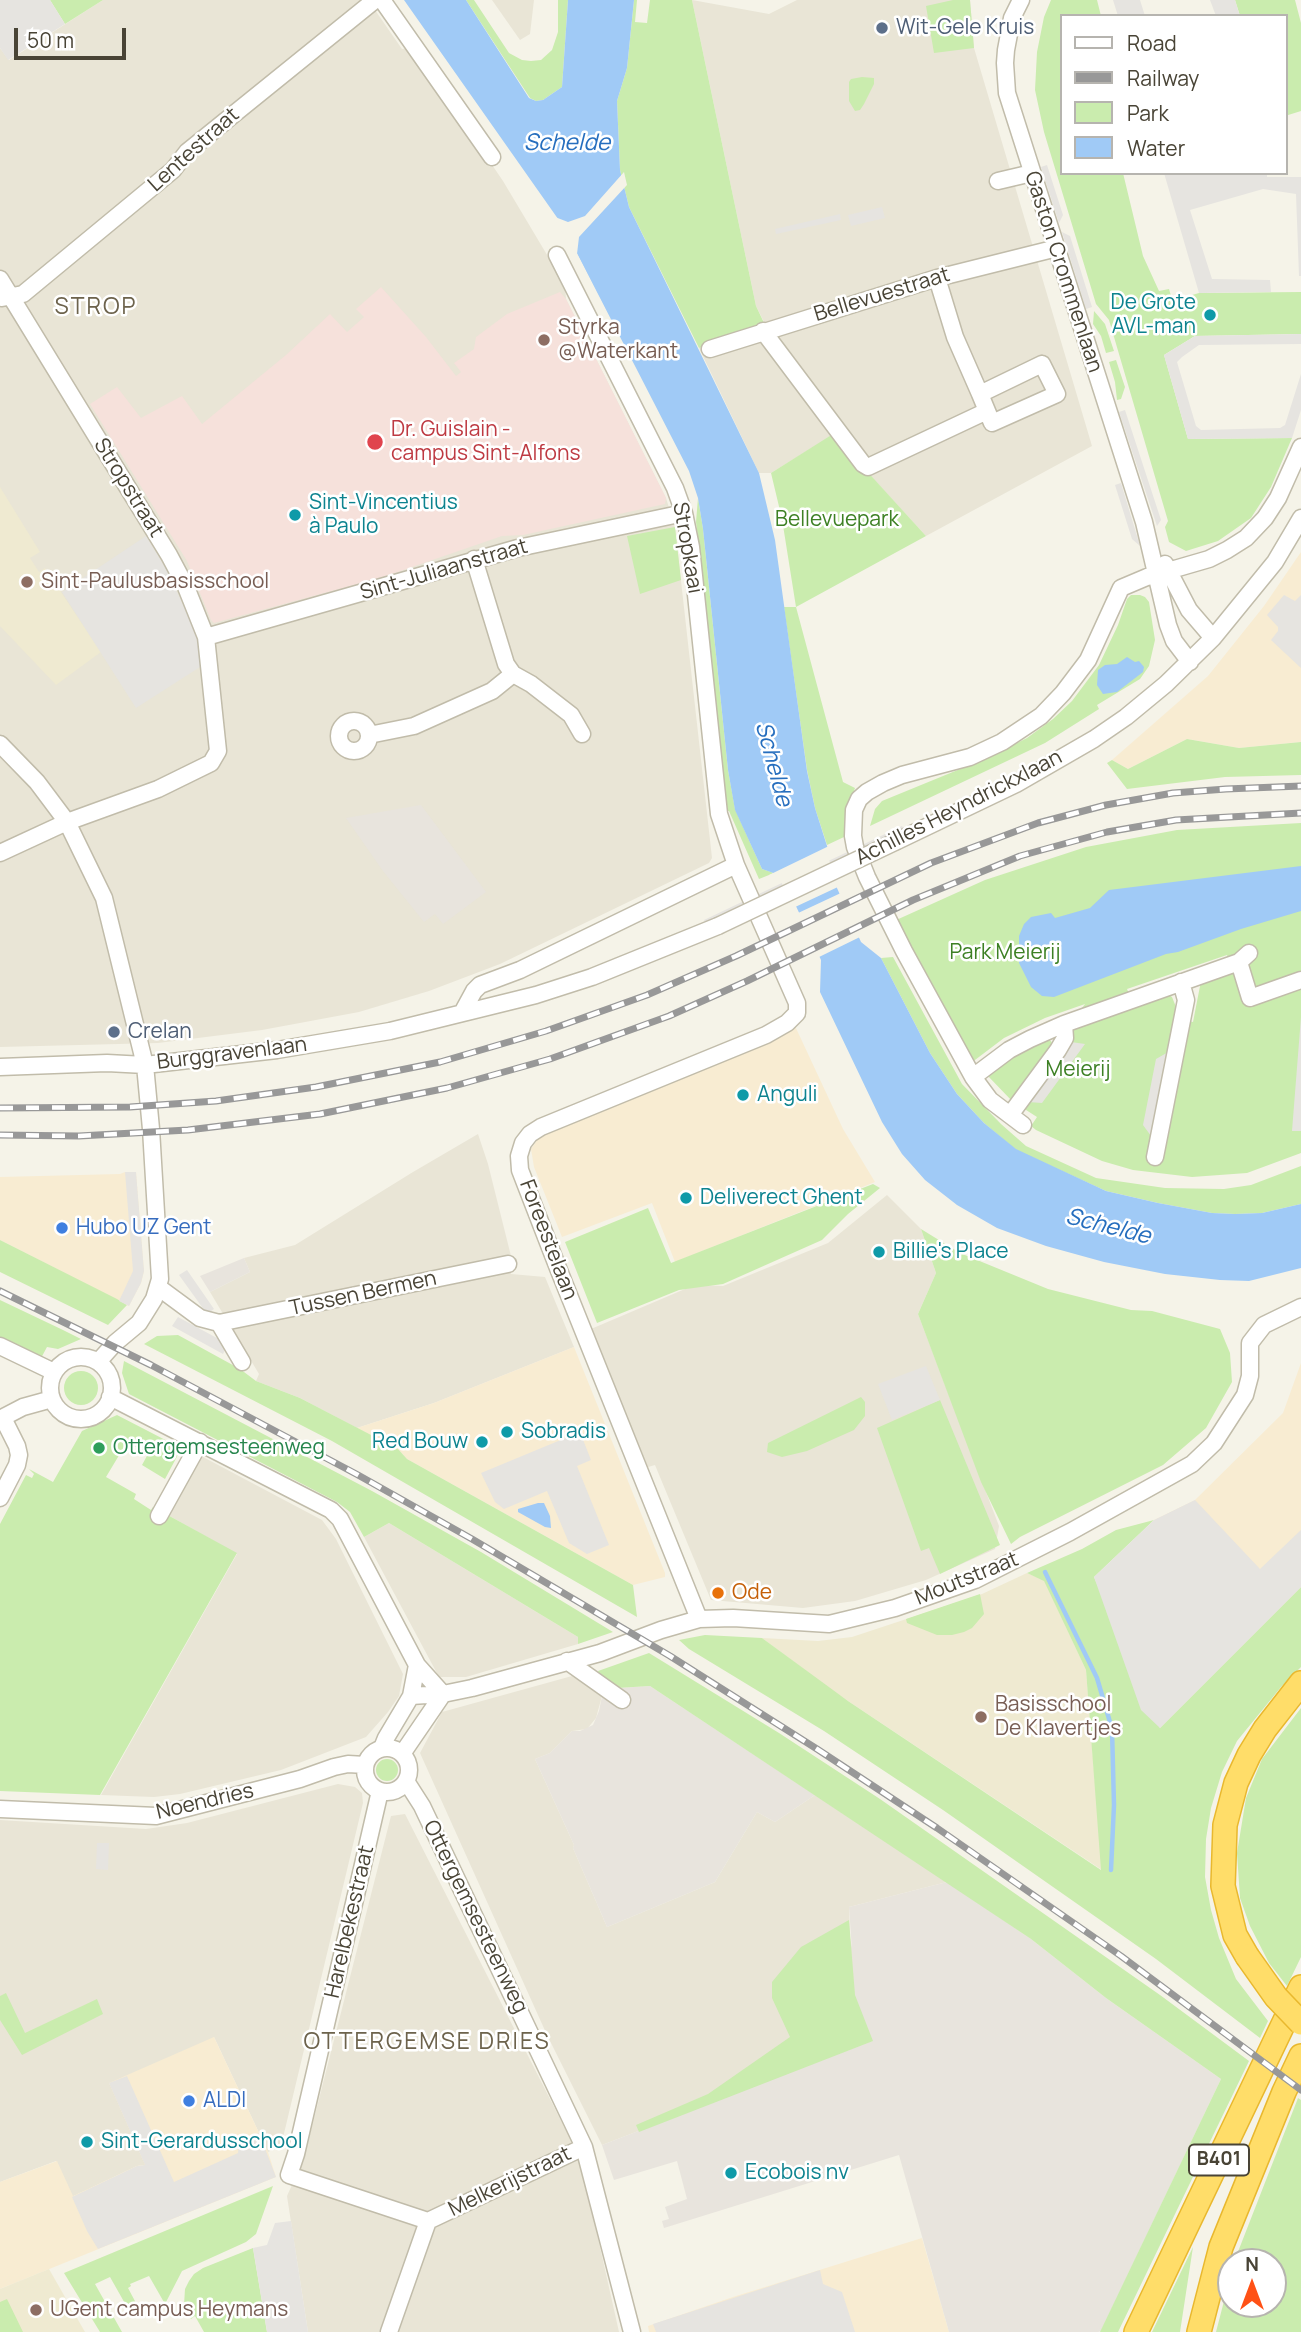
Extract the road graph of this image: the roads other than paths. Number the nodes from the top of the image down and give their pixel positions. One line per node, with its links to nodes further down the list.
1 (375, 0): 13 (street, Lentestraat)
2 (382, 0): 6 (street)
3 (1010, 0): 5 (street, Gaston Crommenlaan)
4 (1021, 0): 5 (street, Gaston Crommenlaan)
5 (1012, 18): 7 (street, Gaston Crommenlaan)
6 (492, 157)
7 (1032, 173): 8 (street); 9 (street, Gaston Crommenlaan)
8 (999, 181)
9 (1057, 248): 11 (street, Bellevuestraat); 22 (street, Gaston Crommenlaan)
10 (558, 255): 19 (street, Stropkaai)
11 (937, 278): 14 (street, Bellevuestraat); 16 (street)
12 (0, 279): 13 (street, Stropstraat)
13 (6, 298): 23 (street, Stropstraat)
14 (763, 331): 15 (street, Bellevuestraat); 17 (street)
15 (710, 349)
16 (980, 394): 17 (street); 17 (street)
17 (986, 411)
18 (1301, 447): 22 (street)
19 (684, 513): 21 (street, Sint-Juliaanstraat); 32 (street, Stropkaai)
20 (1301, 518): 24 (street, Achilles Heyndrickxlaan)
21 (474, 559): 23 (street, Sint-Juliaanstraat); 26 (street)
22 (1162, 573): 24 (street, Gaston Crommenlaan); 25 (street, Gaston Crommenlaan); 41 (street)
23 (206, 636): 30 (street, Stropstraat)
24 (1213, 638): 25 (street, Achilles Heyndrickxlaan)
25 (1189, 662): 33 (street, Achilles Heyndrickxlaan, bridge)
26 (513, 674): 27 (street); 28 (street)
27 (582, 734)
28 (369, 736)
29 (0, 744): 30 (street)
30 (67, 822): 31 (street); 39 (street)
31 (0, 853)
32 (736, 865): 36 (street); 37 (street, Stropkaai)
33 (813, 880): 36 (street, Burggravenlaan, bridge)
34 (1301, 980): 35 (street)
35 (1181, 982): 38 (street); 42 (street)
36 (461, 1013): 39 (street, Burggravenlaan)
37 (797, 1013): 57 (street, Foreestelaan)
38 (1064, 1024): 41 (street); 41 (street)
39 (145, 1065): 40 (street, Burggravenlaan); 44 (street)
40 (0, 1067)
41 (973, 1077)
42 (1155, 1157)
43 (508, 1264): 46 (street, Tussen Bermen)
44 (158, 1287): 46 (street); 48 (street)
45 (1301, 1307): 57 (street, Moutstraat)
46 (219, 1324): 49 (street)
47 (0, 1346): 50 (street)
48 (98, 1362): 50 (street); 51 (street)
49 (242, 1362)
50 (54, 1372): 52 (street)
51 (110, 1396): 52 (street); 54 (street)
52 (52, 1399): 53 (street)
53 (1, 1419): 55 (street)
54 (200, 1442): 56 (street); 59 (street)
55 (0, 1498)
56 (159, 1516)
57 (699, 1619): 58 (street, Moutstraat)
58 (567, 1661): 61 (street, Moutstraat); 63 (street)
59 (416, 1665): 61 (street); 62 (street)
60 (1301, 1683): 71 (highway, bridge)
61 (443, 1693): 62 (street); 65 (street)
62 (411, 1696): 64 (street)
63 (622, 1700)
64 (382, 1748): 65 (street); 66 (street)
65 (402, 1754): 67 (street, Ottergemsesteenweg)
66 (366, 1765): 68 (street); 69 (street, Noendries)
67 (406, 1781): 68 (street); 73 (street, Ottergemsesteenweg)
68 (380, 1791): 74 (street, Harelbekestraat)
69 (0, 1809)
70 (1301, 1987): 77 (highway, B401)
71 (1301, 2023)
72 (1301, 2056): 78 (highway, B401)
73 (584, 2147): 74 (street, Melkerijstraat); 76 (street, Ottergemsesteenweg)
74 (429, 2221): 75 (street, Melkerijstraat)
75 (389, 2332)
76 (632, 2332)
77 (1136, 2332)
78 (1199, 2332)

